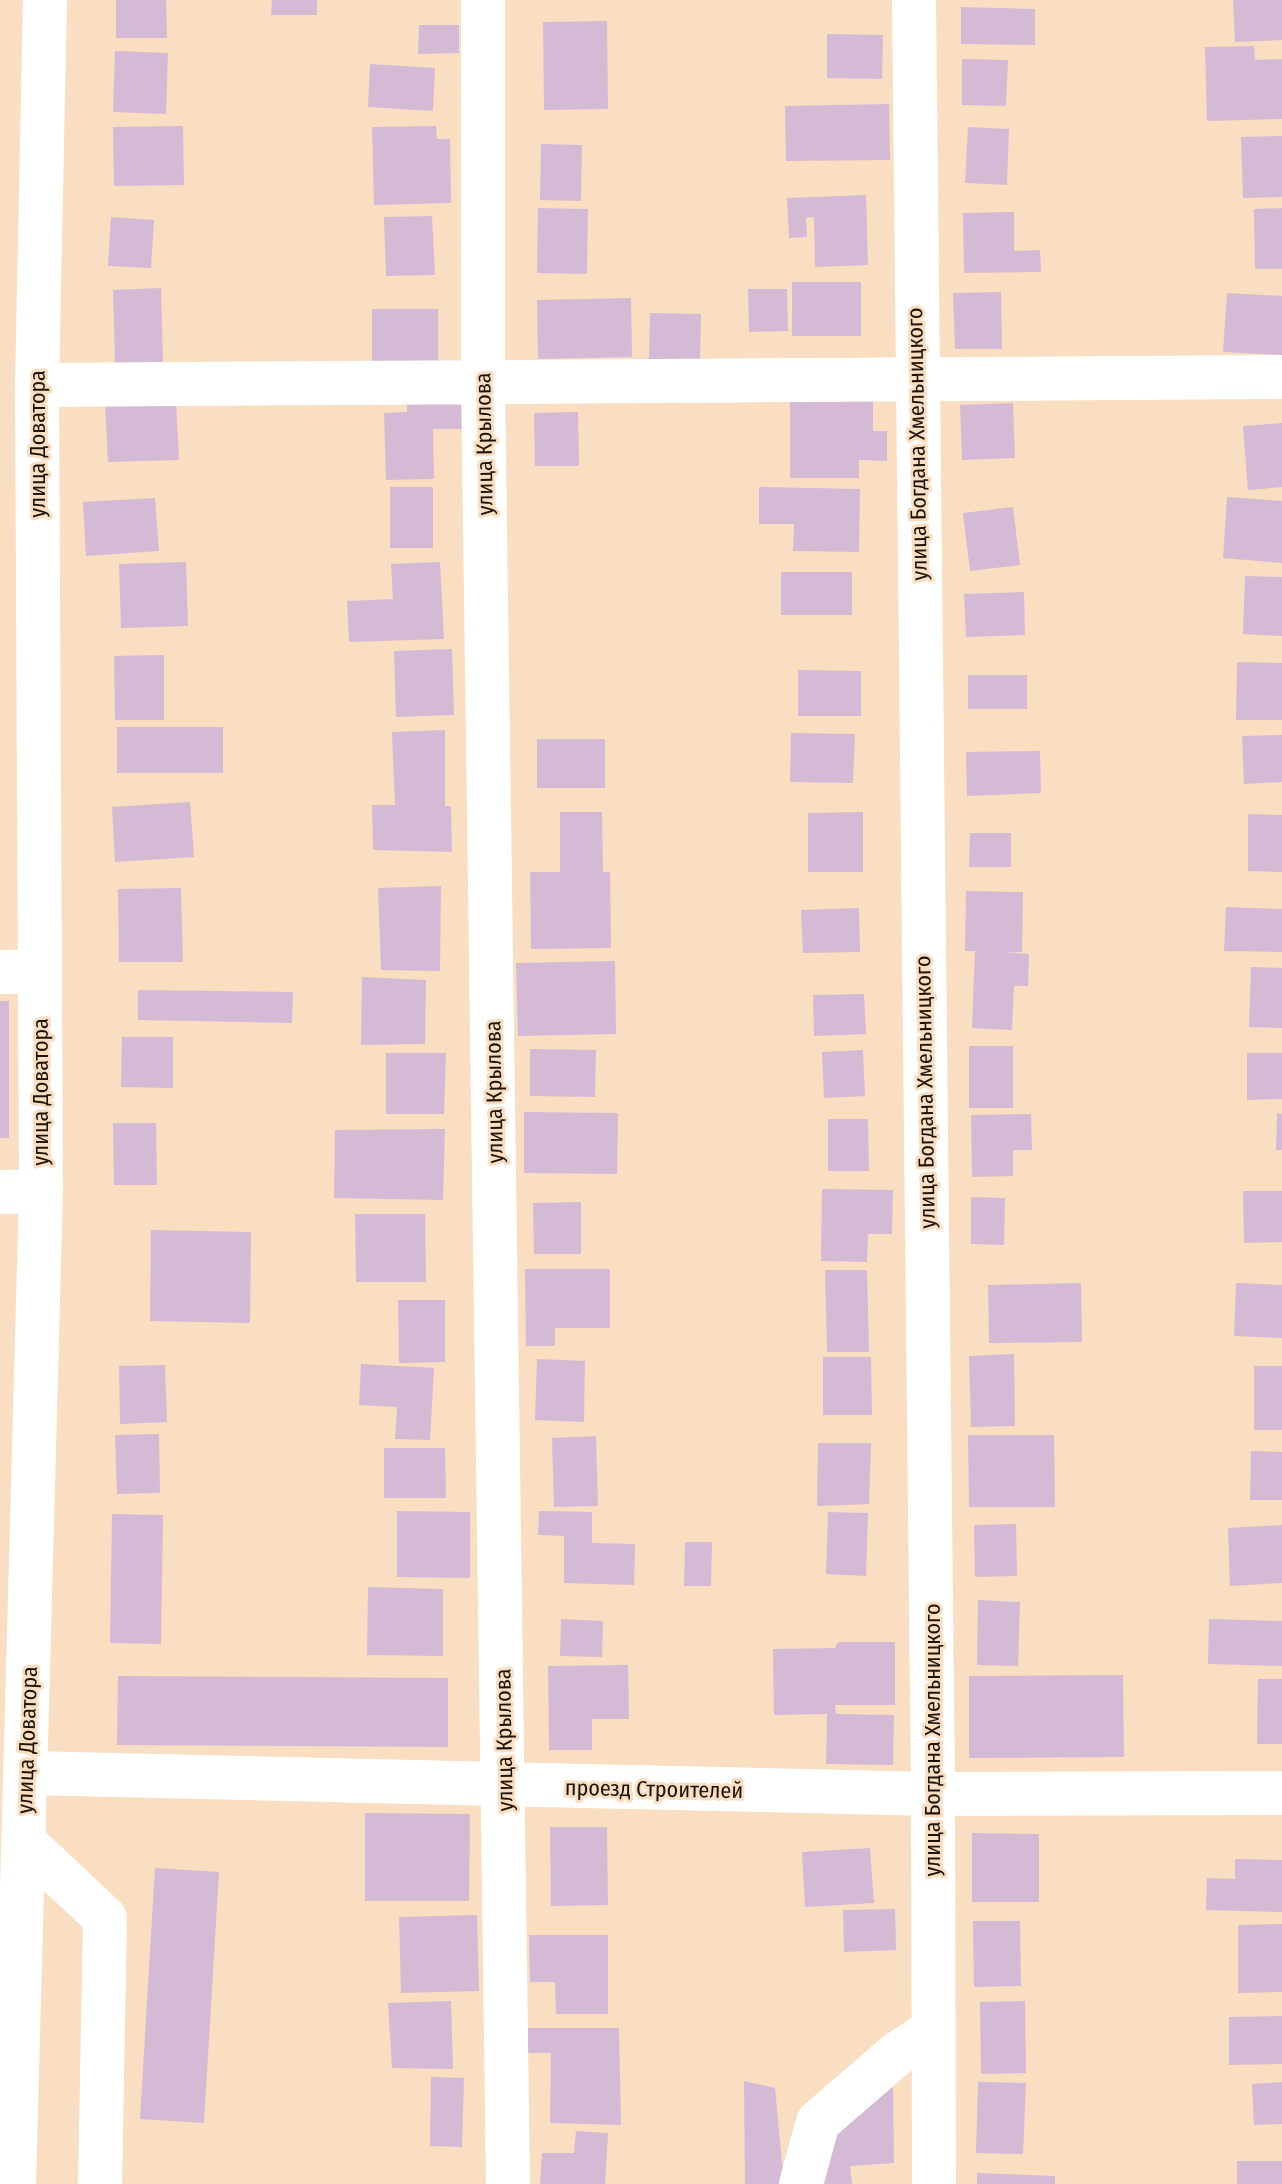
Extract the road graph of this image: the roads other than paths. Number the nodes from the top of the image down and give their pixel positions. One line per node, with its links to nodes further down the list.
1 (45, 0): 7 (street, улица Доватора)
2 (483, 0): 6 (street, улица Крылова)
3 (914, 0): 5 (street, улица Богдана Хмельницкого)
4 (1282, 377): 5 (street)
5 (916, 378): 6 (street); 14 (street, улица Богдана Хмельницкого)
6 (483, 382): 7 (street); 12 (street, улица Крылова)
7 (37, 385): 8 (street, улица Доватора)
8 (18, 752): 9 (street, улица Доватора)
9 (20, 972): 10 (street, улица Доватора)
10 (20, 1192): 11 (street, улица Доватора)
11 (18, 1763): 12 (street, проезд Строителей); 15 (street, улица Доватора)
12 (505, 1786): 14 (street, проезд Строителей); 19 (street, улица Крылова)
13 (1282, 1793): 14 (street, проезд Строителей)
14 (933, 1794): 16 (street, улица Богдана Хмельницкого)
15 (25, 1843): 17 (street, улица Доватора); 18 (street)
16 (932, 2031): 20 (street); 21 (street, улица Богдана Хмельницкого)
17 (9, 2160)
18 (100, 2184)
19 (508, 2184)
20 (801, 2184)
21 (934, 2184)

